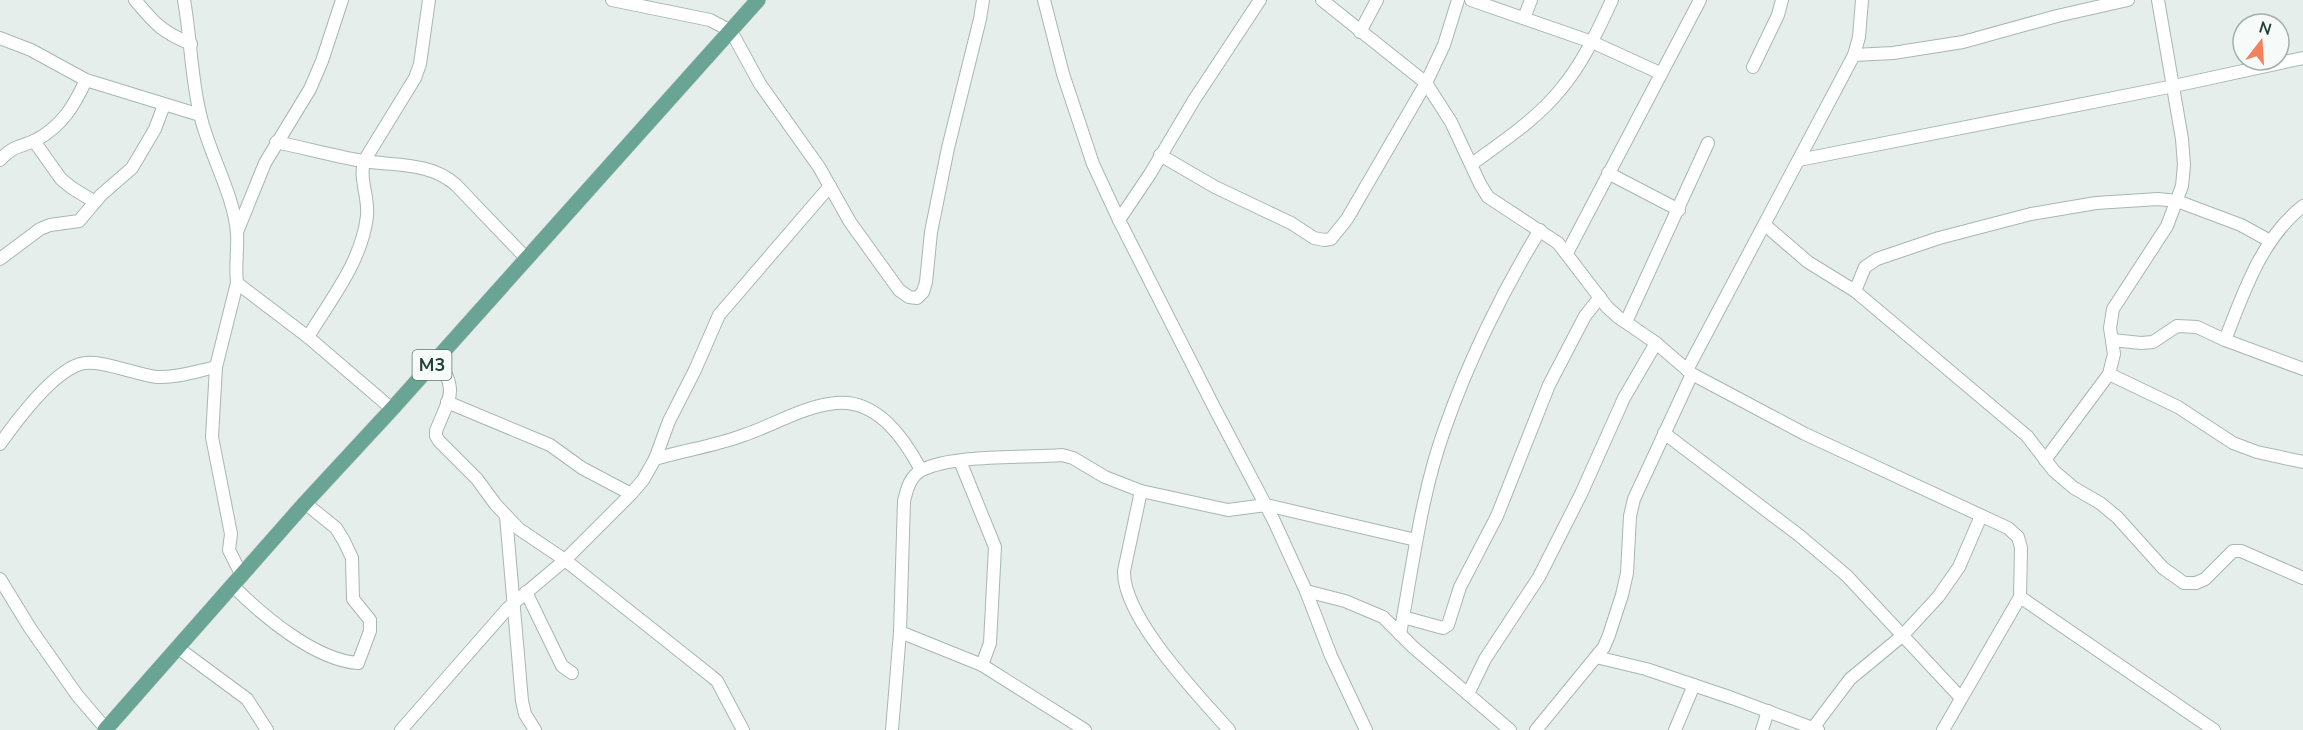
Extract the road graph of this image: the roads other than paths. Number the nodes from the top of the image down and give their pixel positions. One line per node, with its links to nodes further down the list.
1 (135, 0): 26 (street)
2 (184, 0): 26 (street)
3 (342, 0): 37 (street)
4 (429, 0): 42 (street)
5 (612, 0): 22 (street)
6 (758, 0): 22 (main road, M3)
7 (983, 0): 45 (street)
8 (1044, 0): 50 (street)
9 (1260, 0): 39 (street)
10 (1322, 0): 23 (street)
11 (1377, 0): 23 (street)
12 (1458, 0): 32 (street)
13 (1471, 0): 21 (street)
14 (1531, 0): 21 (street)
15 (1612, 0): 25 (street)
16 (1700, 0): 30 (street)
17 (1782, 0): 29 (street)
18 (1862, 0): 27 (street)
19 (2128, 0): 27 (street)
20 (2158, 0): 33 (street)
21 (1524, 18): 25 (street)
22 (731, 31): 45 (street); 56 (main road, M3)
23 (1360, 32): 32 (street)
24 (0, 38): 31 (street)
25 (1592, 42): 30 (street); 43 (street)
26 (191, 44): 35 (street)
27 (1854, 56): 41 (street)
28 (2303, 58): 33 (street)
29 (1753, 68)
30 (1660, 73): 44 (street)
31 (86, 80): 34 (street); 36 (street)
32 (1426, 83): 39 (street); 43 (street)
33 (2174, 86): 41 (street); 46 (street)
34 (164, 105): 35 (street); 47 (street)
35 (200, 115): 53 (street)
36 (34, 141): 40 (street); 47 (street)
37 (276, 142): 42 (street); 53 (street)
38 (1708, 143): 49 (street)
39 (1160, 155): 50 (street)
40 (0, 160)
41 (1799, 160): 51 (street)
42 (364, 161): 56 (street); 62 (street)
43 (1472, 164): 52 (street)
44 (1608, 173): 49 (street); 55 (street)
45 (830, 186): 75 (street)
46 (2177, 201): 54 (street); 59 (street); 63 (street)
47 (96, 202): 57 (street)
48 (2303, 206): 54 (street)
49 (1679, 210): 61 (street)
50 (1119, 220): 83 (street)
51 (1765, 225): 59 (street); 69 (street)
52 (1540, 230): 55 (street); 86 (street)
53 (237, 233): 58 (street)
54 (2270, 241): 64 (street)
55 (1567, 253): 60 (street)
56 (525, 258): 66 (main road, M3)
57 (0, 259)
58 (237, 283): 62 (street); 67 (street)
59 (1855, 291): 76 (street)
60 (1600, 297): 61 (street); 95 (street)
61 (1626, 322): 65 (street)
62 (308, 337): 72 (street)
63 (2112, 340): 64 (street); 70 (street)
64 (2225, 340): 68 (street)
65 (1656, 343): 69 (street); 104 (street)
66 (438, 358): 71 (street); 72 (main road, M3)
67 (216, 367): 74 (street); 90 (street)
68 (2303, 369)
69 (1690, 372): 73 (street); 85 (street)
70 (2109, 374): 76 (street); 78 (street)
71 (447, 402): 81 (street); 84 (street)
72 (392, 409): 82 (main road, M3)
73 (1664, 433): 98 (street); 100 (street)
74 (0, 444)
75 (655, 459): 79 (street); 81 (street)
76 (2045, 460): 88 (street)
77 (960, 461): 79 (street); 80 (street); 101 (street)
78 (2303, 462)
79 (921, 470): 96 (street)
80 (1142, 491): 83 (street); 115 (street)
81 (631, 494): 87 (street)
82 (305, 503): 90 (main road, M3); 90 (street)
83 (1266, 505): 86 (street); 91 (street)
84 (506, 516): 87 (street); 94 (street)
85 (1982, 516): 93 (street); 98 (street)
86 (1416, 540): 95 (street)
87 (565, 560): 92 (street); 112 (street)
88 (2303, 578)
89 (0, 579): 107 (street)
90 (238, 581): 99 (main road, M3)
91 (1306, 591): 97 (street); 116 (street)
92 (526, 592): 94 (street); 102 (street)
93 (2020, 597): 105 (street); 122 (street)
94 (515, 602): 110 (street); 111 (street)
95 (1403, 617): 97 (street)
96 (900, 632): 101 (street); 113 (street)
97 (1400, 634): 104 (street)
98 (1902, 636): 105 (street); 108 (street)
99 (178, 648): 107 (main road, M3); 109 (street)
100 (1596, 657): 103 (street); 118 (street)
101 (982, 665): 114 (street)
102 (572, 673)
103 (1694, 685): 106 (street); 119 (street)
104 (1468, 694): 117 (street)
105 (1961, 698): 121 (street)
106 (1768, 711): 108 (street); 120 (street)
107 (105, 729)
108 (1816, 729)
109 (267, 730)
110 (401, 730)
111 (535, 730)
112 (743, 730)
113 (892, 730)
114 (1085, 730)
115 (1229, 730)
116 (1366, 730)
117 (1510, 730)
118 (1536, 730)
119 (1676, 730)
120 (1761, 730)
121 (1942, 730)
122 (2214, 730)

